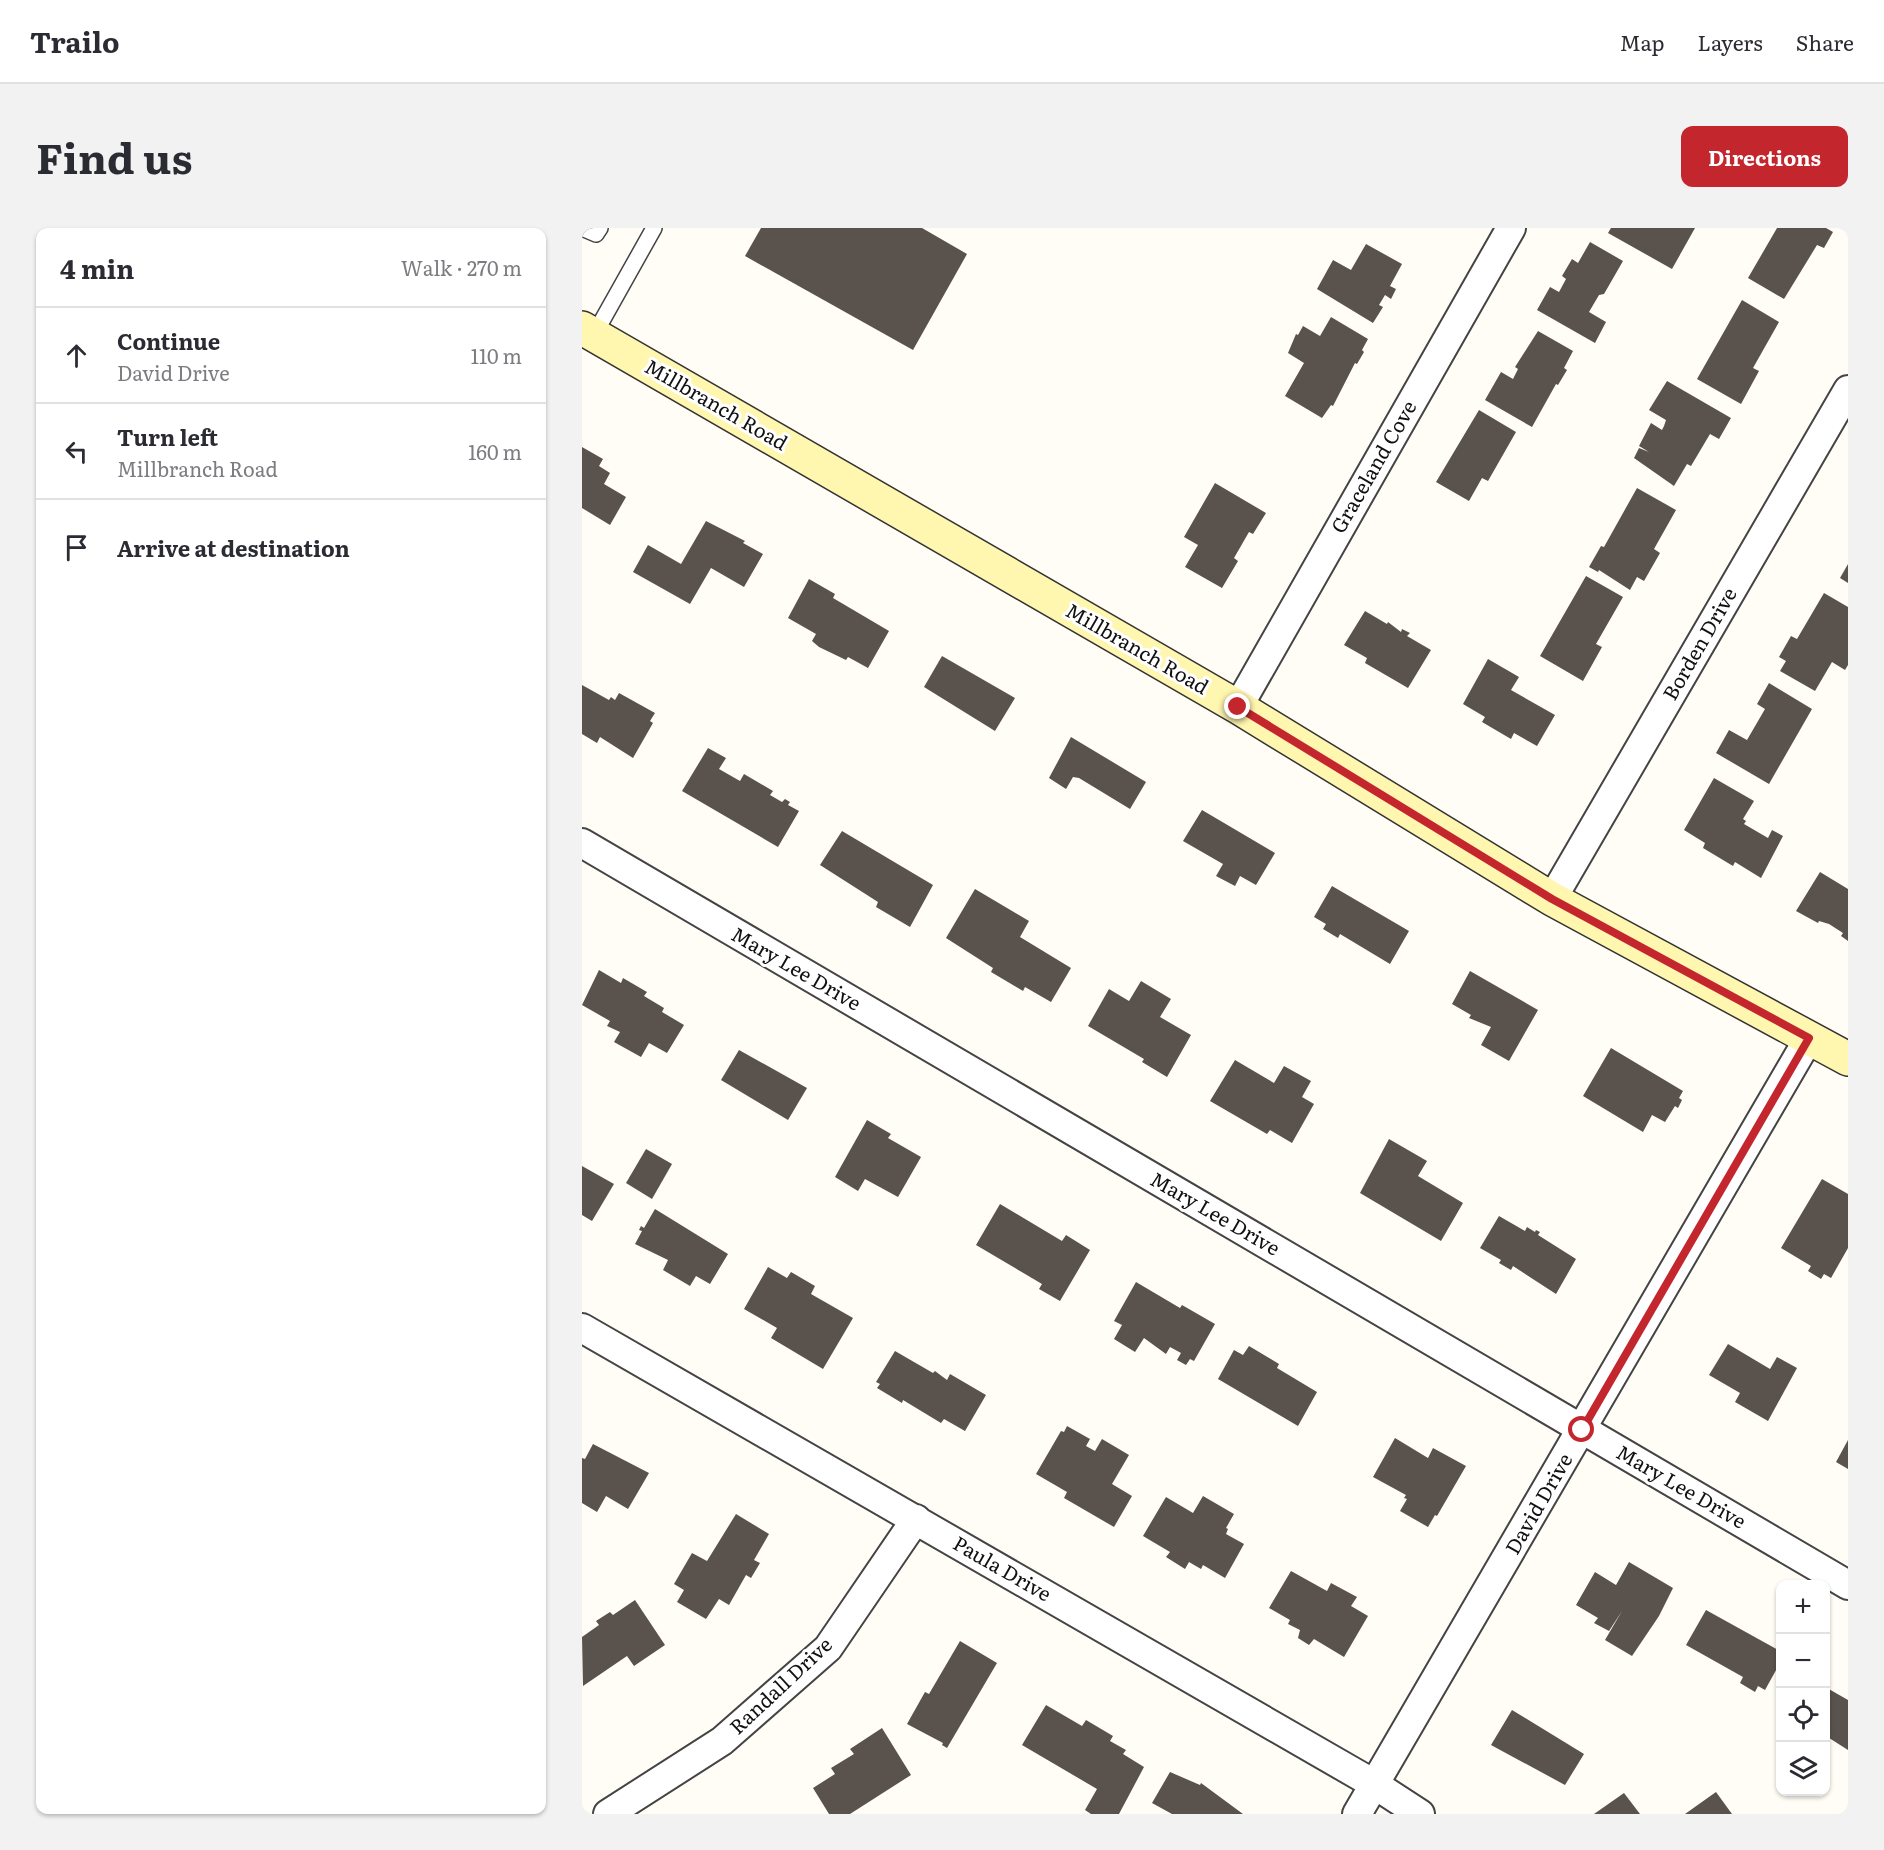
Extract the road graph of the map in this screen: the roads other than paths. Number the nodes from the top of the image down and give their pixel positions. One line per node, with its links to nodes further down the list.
1 (582, 228): 2 (lane)
2 (600, 228)
3 (654, 228): 5 (lane)
4 (1511, 228): 7 (street, Graceland Cove)
5 (588, 331): 7 (main road, Millbranch Road)
6 (1848, 390): 9 (street, Borden Drive)
7 (1238, 707): 9 (main road, Millbranch Road)
8 (582, 843): 13 (street, Mary Lee Drive)
9 (1552, 899): 10 (main road, Millbranch Road)
10 (1809, 1038): 11 (main road, Millbranch Road); 13 (street, David Drive)
11 (1848, 1059)
12 (582, 1328): 14 (street, Paula Drive)
13 (1582, 1430): 15 (street, Mary Lee Drive); 16 (street, David Drive)
14 (916, 1520): 16 (street, Paula Drive); 17 (street, Randall Drive)
15 (1848, 1585)
16 (1374, 1784): 18 (street, David Drive); 19 (street, Paula Drive)
17 (608, 1814)
18 (1357, 1814)
19 (1420, 1814)

